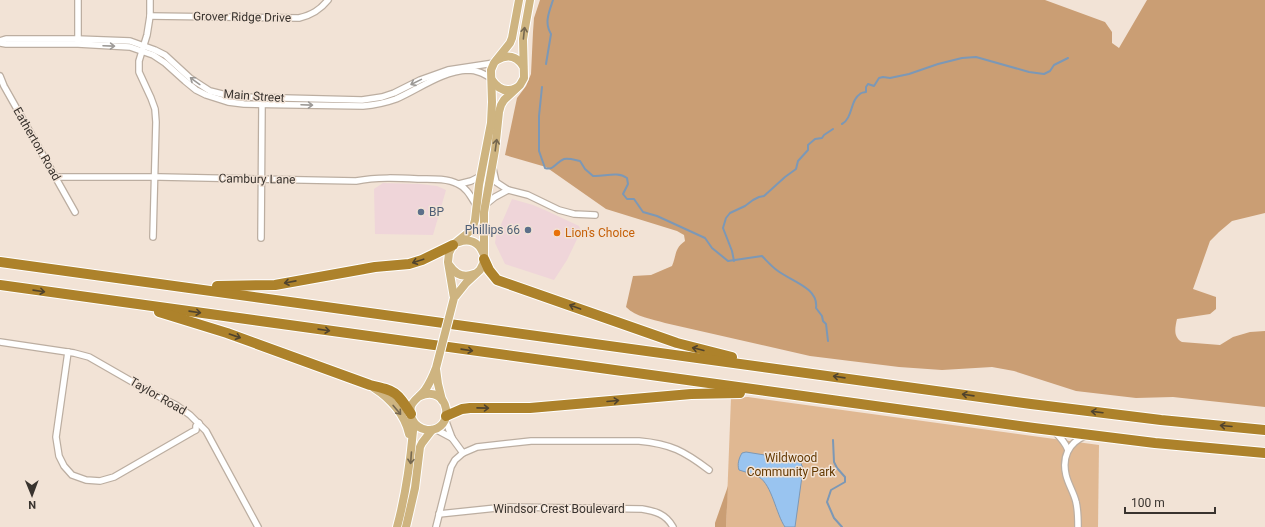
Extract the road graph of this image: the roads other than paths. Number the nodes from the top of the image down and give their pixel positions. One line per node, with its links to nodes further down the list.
1 (78, 0): 8 (street)
2 (150, 0): 6 (street)
3 (328, 0): 6 (street, Grover Ridge Drive)
4 (519, 0): 10 (main road)
5 (530, 0): 11 (main road, one-way to 5)
6 (150, 16): 9 (street)
7 (0, 42): 8 (street, Main Street)
8 (78, 42): 9 (street, Main Street)
9 (144, 49): 10 (street, Main Street, one-way to 9); 15 (street, Main Street); 19 (street)
10 (495, 62): 11 (main road); 13 (main road)
11 (523, 66): 14 (main road)
12 (0, 76): 18 (street, Eatherton Road)
13 (491, 79): 14 (main road); 15 (street, Main Street, one-way to 13); 17 (main road)
14 (518, 87): 16 (main road, one-way to 14)
15 (262, 104): 20 (street)
16 (492, 167): 22 (street); 23 (main road)
17 (480, 176): 21 (street); 23 (main road)
18 (56, 177): 19 (street, Cambury Lane); 24 (street, Eatherton Road)
19 (154, 177): 20 (street, Cambury Lane); 26 (street)
20 (262, 179): 21 (street, Cambury Lane); 27 (street)
21 (459, 184): 23 (street)
22 (508, 190): 23 (street); 25 (street)
23 (480, 205): 28 (main road); 29 (main road)
24 (75, 212)
25 (595, 215)
26 (153, 237)
27 (261, 238)
28 (456, 243): 29 (main road); 31 (main road); 34 (highway, one-way to 34)
29 (484, 256): 32 (main road); 39 (highway, one-way to 29)
30 (0, 262): 34 (highway)
31 (448, 262): 32 (main road); 35 (main road)
32 (477, 272): 35 (main road)
33 (0, 285): 36 (highway, one-way to 36)
34 (186, 287): 39 (highway)
35 (454, 298): 40 (main road, bridge)
36 (131, 303): 41 (highway, one-way to 41); 42 (highway, one-way to 42)
37 (0, 342): 38 (street, Taylor Road)
38 (68, 352): 47 (street, Taylor Road); 47 (street)
39 (762, 366): 50 (highway, one-way to 39)
40 (436, 368): 43 (main road); 44 (main road)
41 (370, 385): 45 (highway); 53 (main road, one-way to 53)
42 (774, 392): 46 (highway, one-way to 42); 49 (highway)
43 (420, 396): 44 (main road); 45 (main road)
44 (442, 400): 46 (main road)
45 (411, 416): 48 (main road); 53 (main road)
46 (446, 418): 48 (main road); 52 (street)
47 (198, 424): 59 (street, Taylor Road)
48 (433, 429): 52 (street); 61 (main road)
49 (1053, 430): 51 (highway); 54 (street)
50 (1265, 430)
51 (1089, 435): 54 (street); 56 (highway)
52 (452, 438): 55 (street)
53 (411, 444): 60 (main road, one-way to 60)
54 (1068, 450): 64 (street)
55 (463, 452): 57 (street); 58 (street)
56 (1265, 453)
57 (710, 470)
58 (439, 514): 62 (street); 63 (street, Windsor Crest Boulevard)
59 (258, 527)
60 (397, 527)
61 (406, 527)
62 (436, 527)
63 (673, 527)
64 (1078, 527)

